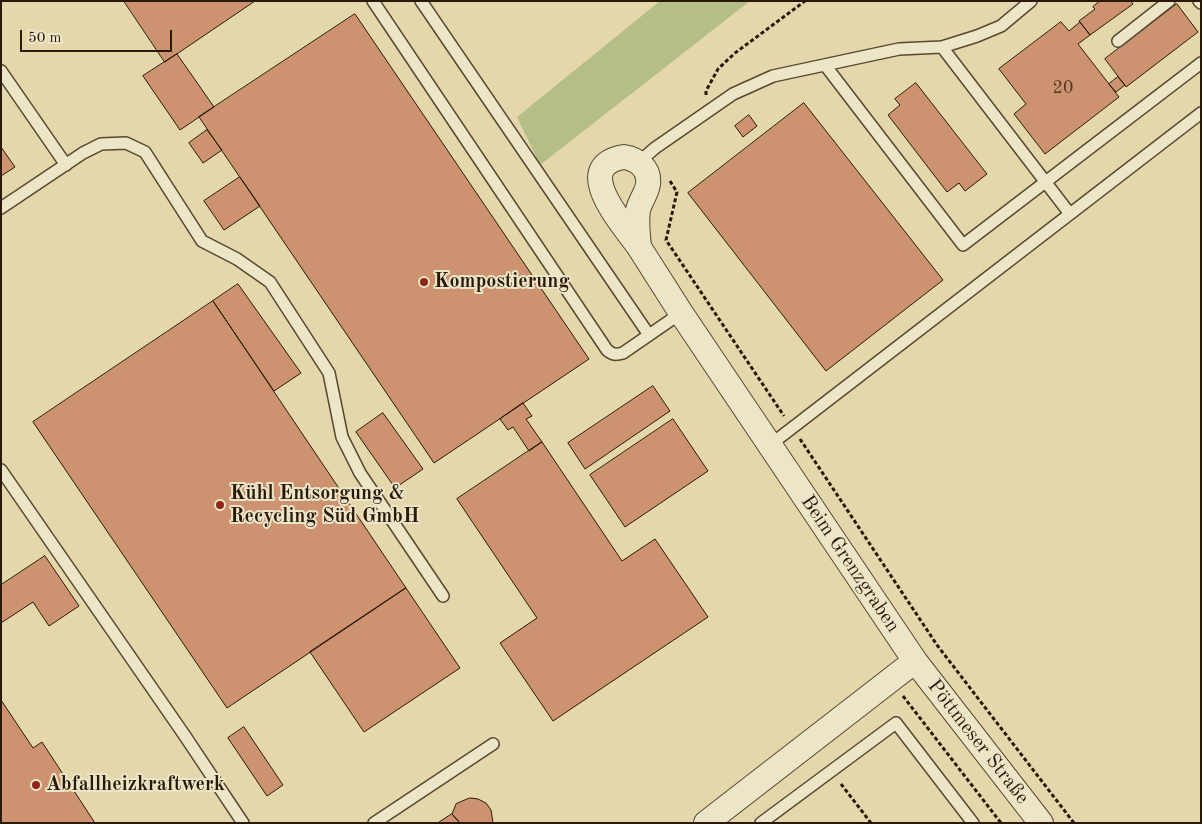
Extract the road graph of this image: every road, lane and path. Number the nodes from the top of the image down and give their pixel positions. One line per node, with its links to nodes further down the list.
1 (373, 1): 20 (lane)
2 (421, 1): 20 (lane)
3 (805, 1): 11 (path)
4 (1032, 1): 7 (lane)
5 (1169, 1): 6 (lane)
6 (1118, 41)
7 (942, 46): 9 (lane); 15 (lane)
8 (1201, 64): 15 (lane)
9 (825, 65): 11 (lane); 15 (lane)
10 (1, 71): 14 (lane)
11 (706, 112): 13 (lane)
12 (1201, 113): 17 (lane)
13 (646, 157): 18 (street, Beim Grenzgraben); 18 (street, Beim Grenzgraben); 21 (path)
14 (66, 165): 16 (lane); 24 (lane)
15 (1046, 182): 17 (lane)
16 (1, 208)
17 (1070, 214): 21 (lane)
18 (639, 246): 19 (street, Beim Grenzgraben)
19 (681, 313): 20 (lane); 22 (street, Beim Grenzgraben)
20 (649, 335)
21 (792, 428): 22 (lane); 37 (path)
22 (770, 445): 25 (street, Beim Grenzgraben)
23 (1, 470): 29 (lane)
24 (443, 596)
25 (915, 661): 26 (street); 36 (street, Pöttmeser Straße)
26 (890, 680): 31 (street); 35 (path)
27 (493, 744): 30 (lane)
28 (831, 771): 32 (lane); 33 (path); 34 (lane)
29 (243, 823)
30 (374, 823)
31 (706, 823)
32 (761, 823)
33 (871, 823)
34 (973, 823)
35 (1001, 823)
36 (1041, 823)
37 (1074, 823)

